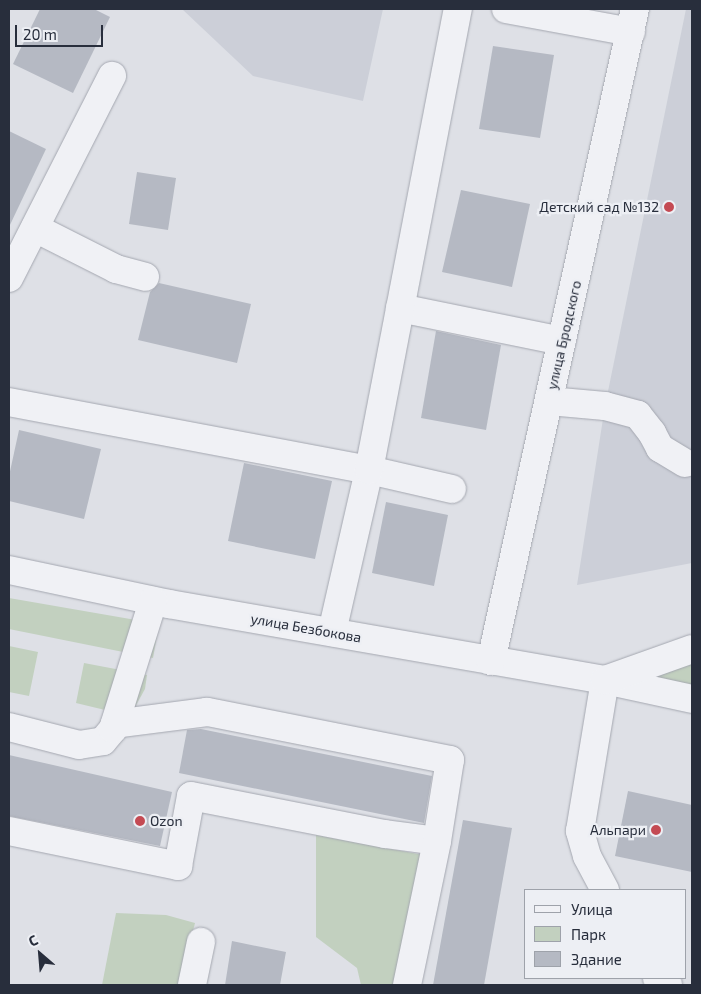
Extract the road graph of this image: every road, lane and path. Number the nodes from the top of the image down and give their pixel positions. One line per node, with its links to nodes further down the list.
1 (458, 9): 8 (street)
2 (506, 9): 3 (street)
3 (633, 20): 9 (street, улица Бродского)
4 (112, 76): 5 (street)
5 (35, 228): 6 (street); 7 (street)
6 (145, 277)
7 (9, 278)
8 (400, 308): 9 (street); 13 (street)
9 (562, 341): 10 (street, улица Бродского)
10 (549, 401): 12 (street); 19 (street, улица Бродского)
11 (9, 402): 13 (street)
12 (685, 463)
13 (369, 470): 14 (street); 17 (street)
14 (452, 489)
15 (9, 570): 16 (street, улица Безбокова)
16 (153, 601): 17 (street, улица Безбокова); 22 (street)
17 (332, 632): 19 (street, улица Безбокова)
18 (692, 649): 20 (street, улица Безбокова)
19 (491, 661): 20 (street, улица Безбокова)
20 (605, 680): 21 (street, улица Безбокова); 26 (street)
21 (692, 699)
22 (115, 724): 23 (street); 25 (street)
23 (9, 727)
24 (9, 831): 25 (street)
25 (436, 841): 29 (street)
26 (604, 889)
27 (201, 942): 28 (street)
28 (192, 985)
29 (407, 985)

